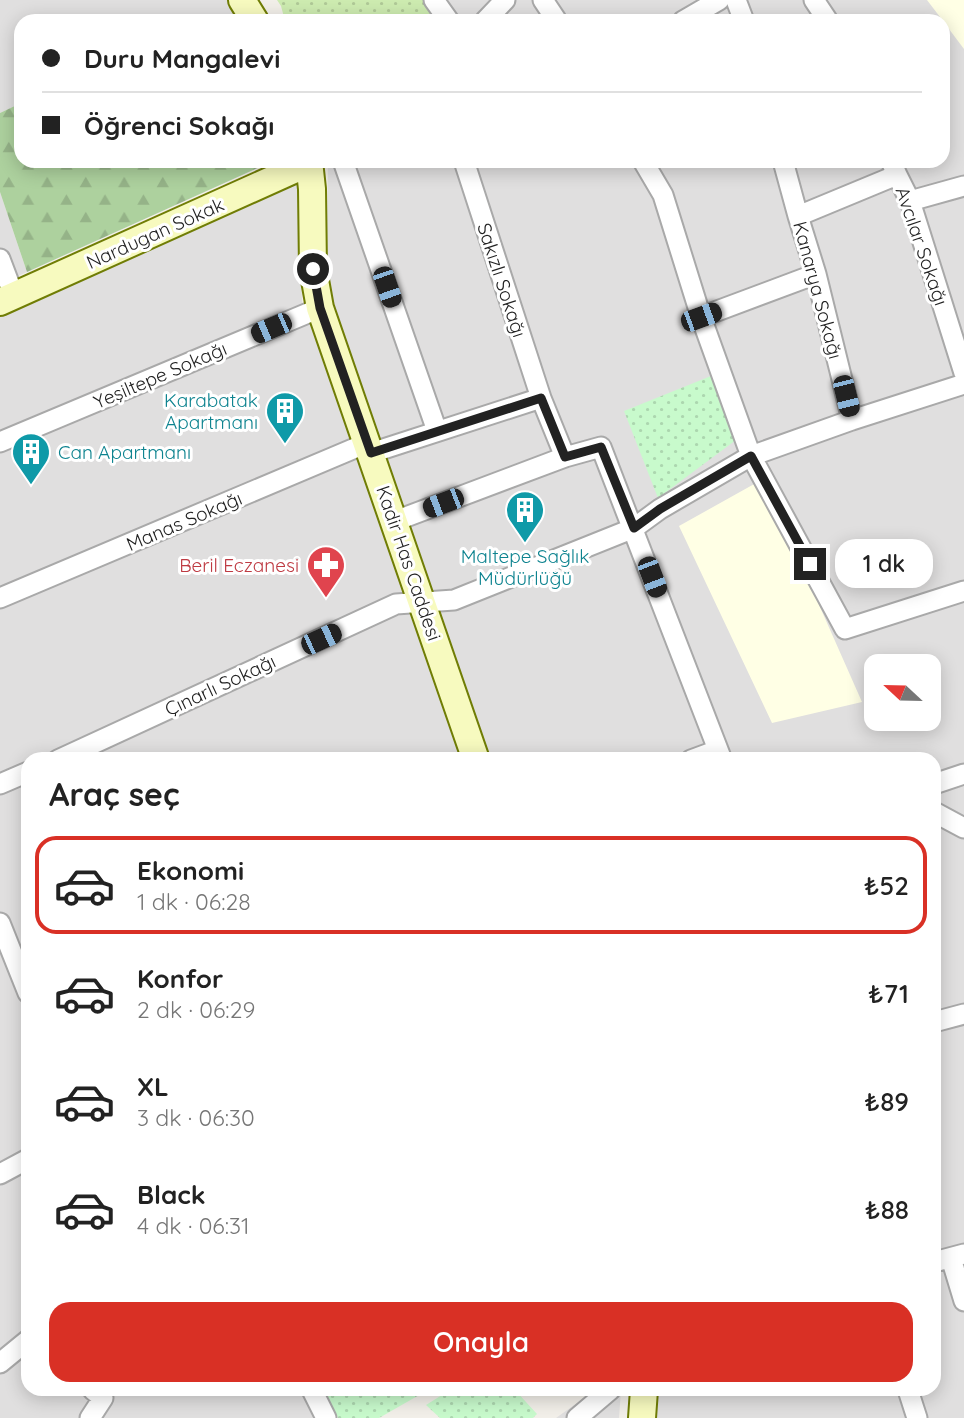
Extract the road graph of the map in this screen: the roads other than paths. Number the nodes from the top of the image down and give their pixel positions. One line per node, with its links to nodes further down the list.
1 (505, 0): 3 (street)
2 (719, 0): 4 (street)
3 (492, 14)
4 (695, 14)
5 (297, 168): 17 (street, Nardugan Sokak)
6 (311, 168): 18 (street, Kadir Has Caddesi)
7 (345, 168): 24 (street)
8 (466, 168): 22 (street, Sakızlı Sokağı)
9 (647, 168): 19 (street)
10 (785, 168): 14 (street, Kanarya Sokağı)
11 (894, 168): 13 (street, Avcılar Sokağı); 14 (street)
12 (964, 186): 13 (street)
13 (911, 201): 20 (street, Avcılar Sokağı)
14 (798, 216): 16 (street, Kanarya Sokağı)
15 (0, 259): 17 (street)
16 (816, 274): 19 (street); 23 (street, Kanarya Sokağı)
17 (7, 299)
18 (320, 308): 25 (street, Yeşiltepe Sokağı); 26 (street, Kadir Has Caddesi)
19 (701, 317): 27 (street)
20 (964, 373)
21 (964, 384): 23 (street, Çınarlı Sokağı)
22 (541, 398): 24 (street); 28 (street, Sakızlı Sokağı)
23 (852, 420): 27 (street, Çınarlı Sokağı)
24 (437, 431): 26 (street)
25 (2, 443)
26 (369, 448): 29 (street, Kadir Has Caddesi); 32 (street, Manas Sokağı)
27 (751, 456): 30 (street, Çınarlı Sokağı); 31 (street)
28 (565, 457): 29 (street); 30 (street)
29 (395, 521): 33 (street, Kadir Has Caddesi)
30 (634, 528): 33 (street, Çınarlı Sokağı); 36 (street)
31 (964, 591)
32 (0, 598)
33 (422, 603): 34 (street, Çınarlı Sokağı); 35 (street, Kadir Has Caddesi)
34 (79, 752)
35 (473, 752)
36 (719, 752)
37 (964, 774): 39 (street)
38 (21, 775): 40 (street)
39 (941, 782)
40 (0, 784)
41 (941, 816): 42 (street)
42 (964, 828)
43 (0, 923): 44 (street)
44 (7, 960): 45 (street)
45 (21, 982)
46 (964, 1014): 47 (street)
47 (941, 1020)
48 (21, 1163): 49 (street)
49 (0, 1174)
50 (950, 1258): 51 (street)
51 (964, 1301)
52 (21, 1346): 53 (street)
53 (0, 1363)
54 (100, 1396): 59 (street)
55 (315, 1396): 60 (street)
56 (603, 1396): 61 (street)
57 (644, 1396): 62 (street)
58 (910, 1396): 63 (street)
59 (89, 1418)
60 (326, 1418)
61 (577, 1418)
62 (642, 1418)
63 (917, 1418)

